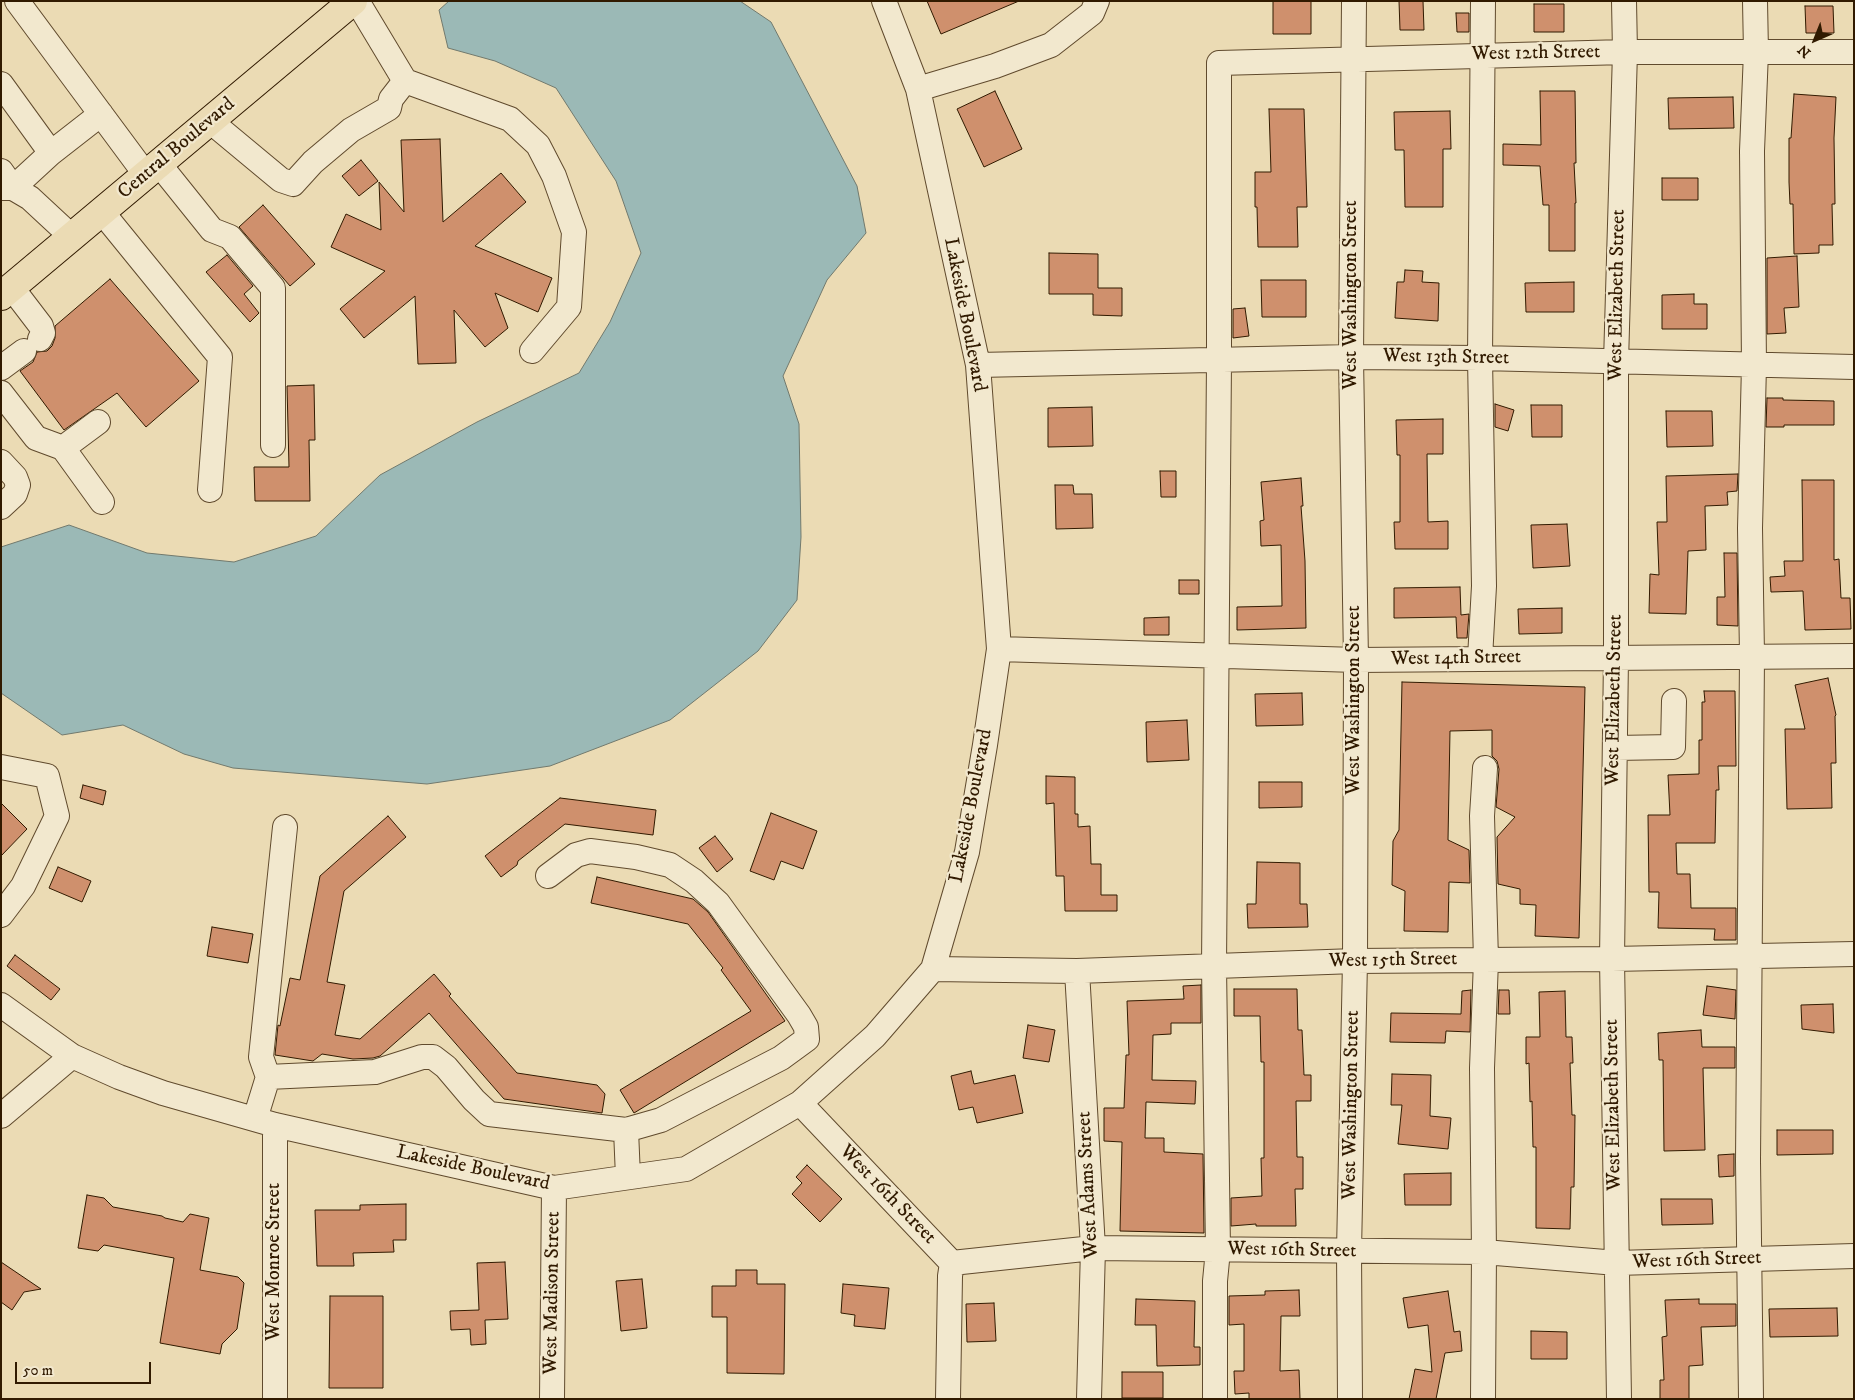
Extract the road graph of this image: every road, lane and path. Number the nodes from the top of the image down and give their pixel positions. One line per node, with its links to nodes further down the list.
1 (8, 1): 11 (street)
2 (17, 1): 20 (street)
3 (353, 1): 21 (main road, Central Boulevard)
4 (357, 1): 17 (street)
5 (884, 1): 19 (street, Lakeside Boulevard)
6 (1097, 1): 19 (street)
7 (1354, 1): 16 (street, West Washington Street)
8 (1483, 1): 15 (street)
9 (1624, 1): 12 (street, West Elizabeth Street)
10 (1755, 1): 13 (street)
11 (1, 6)
12 (1625, 52): 13 (street, West 12th Street); 15 (street, West 12th Street); 32 (street, West Elizabeth Street)
13 (1756, 52): 14 (street, West 12th Street); 34 (street)
14 (1854, 52)
15 (1483, 55): 16 (street, West 12th Street); 30 (street)
16 (1354, 58): 29 (street, West Washington Street); 31 (street, West 12th Street)
17 (405, 81): 21 (street); 28 (street)
18 (1, 84): 22 (street)
19 (918, 89): 33 (street, Lakeside Boulevard)
20 (101, 114): 22 (street); 23 (street)
21 (210, 121): 23 (main road, Central Boulevard)
22 (51, 153): 24 (street)
23 (152, 170): 25 (main road, Central Boulevard); 39 (street)
24 (5, 182): 26 (street)
25 (102, 212): 26 (main road, Central Boulevard); 42 (street)
26 (72, 237): 27 (main road, Central Boulevard)
27 (7, 292): 36 (street)
28 (532, 351)
29 (1351, 357): 30 (street, West 13th Street); 31 (street, West 13th Street); 51 (street, West Washington Street)
30 (1480, 358): 32 (street, West 13th Street); 50 (street)
31 (1219, 361): 33 (street, West 13th Street); 46 (street)
32 (1616, 362): 34 (street, West 13th Street); 49 (street, West Elizabeth Street)
33 (978, 365): 45 (street, Lakeside Boulevard)
34 (1754, 365): 35 (street, West 13th Street); 47 (street)
35 (1854, 367)
36 (1, 368)
37 (1, 393): 40 (street)
38 (98, 422): 40 (street)
39 (272, 444)
40 (63, 448): 43 (street)
41 (1, 462): 44 (street)
42 (210, 490)
43 (102, 502)
44 (1, 507)
45 (999, 649): 46 (street, West 14th Street); 65 (street, Lakeside Boulevard)
46 (1217, 656): 51 (street, West 14th Street); 64 (street)
47 (1752, 656): 48 (street, West 14th Street); 49 (street, West 14th Street); 60 (street)
48 (1854, 656)
49 (1616, 657): 50 (street, West 14th Street); 53 (street, West Elizabeth Street)
50 (1480, 658): 51 (street, West 14th Street)
51 (1356, 660): 63 (street, West Washington Street)
52 (1674, 701): 53 (street)
53 (1615, 748): 61 (street, West Elizabeth Street)
54 (1, 768): 58 (street)
55 (1485, 768): 62 (street)
56 (285, 827): 69 (street)
57 (548, 876): 73 (street)
58 (1, 915)
59 (1854, 954): 60 (street, West 15th Street)
60 (1751, 956): 61 (street, West 15th Street); 81 (street)
61 (1612, 959): 62 (street, West 15th Street); 83 (street, West Elizabeth Street)
62 (1486, 960): 63 (street, West 15th Street); 79 (street)
63 (1355, 961): 64 (street, West 15th Street); 78 (street, West Washington Street)
64 (1214, 966): 66 (street, West 15th Street); 77 (street)
65 (933, 968): 66 (street, West 15th Street); 70 (street, Lakeside Boulevard)
66 (1077, 971): 76 (street, West Adams Street)
67 (1, 1005): 68 (street, Lakeside Boulevard)
68 (72, 1056): 71 (street); 72 (street, Lakeside Boulevard)
69 (268, 1077): 72 (street, West Monroe Street); 73 (street)
70 (800, 1103): 74 (street, Lakeside Boulevard); 82 (street, West 16th Street)
71 (1, 1116)
72 (265, 1122): 75 (street, Lakeside Boulevard); 84 (street, West Monroe Street)
73 (626, 1130): 74 (street)
74 (628, 1178): 75 (street, Lakeside Boulevard)
75 (554, 1188): 85 (street, West Madison Street)
76 (1093, 1248): 77 (street, West 16th Street); 82 (street, West 16th Street); 87 (street, West Adams Street)
77 (1218, 1250): 78 (street, West 16th Street); 88 (street)
78 (1349, 1251): 79 (street, West 16th Street); 89 (street, West Washington Street)
79 (1484, 1252): 83 (street, West 16th Street); 90 (street)
80 (1854, 1256): 81 (street, West 16th Street)
81 (1750, 1259): 83 (street, West 16th Street); 92 (street)
82 (952, 1263): 86 (street)
83 (1617, 1263): 91 (street, West Elizabeth Street)
84 (275, 1399)
85 (552, 1399)
86 (948, 1399)
87 (1089, 1399)
88 (1215, 1399)
89 (1350, 1399)
90 (1482, 1399)
91 (1619, 1399)
92 (1751, 1399)

